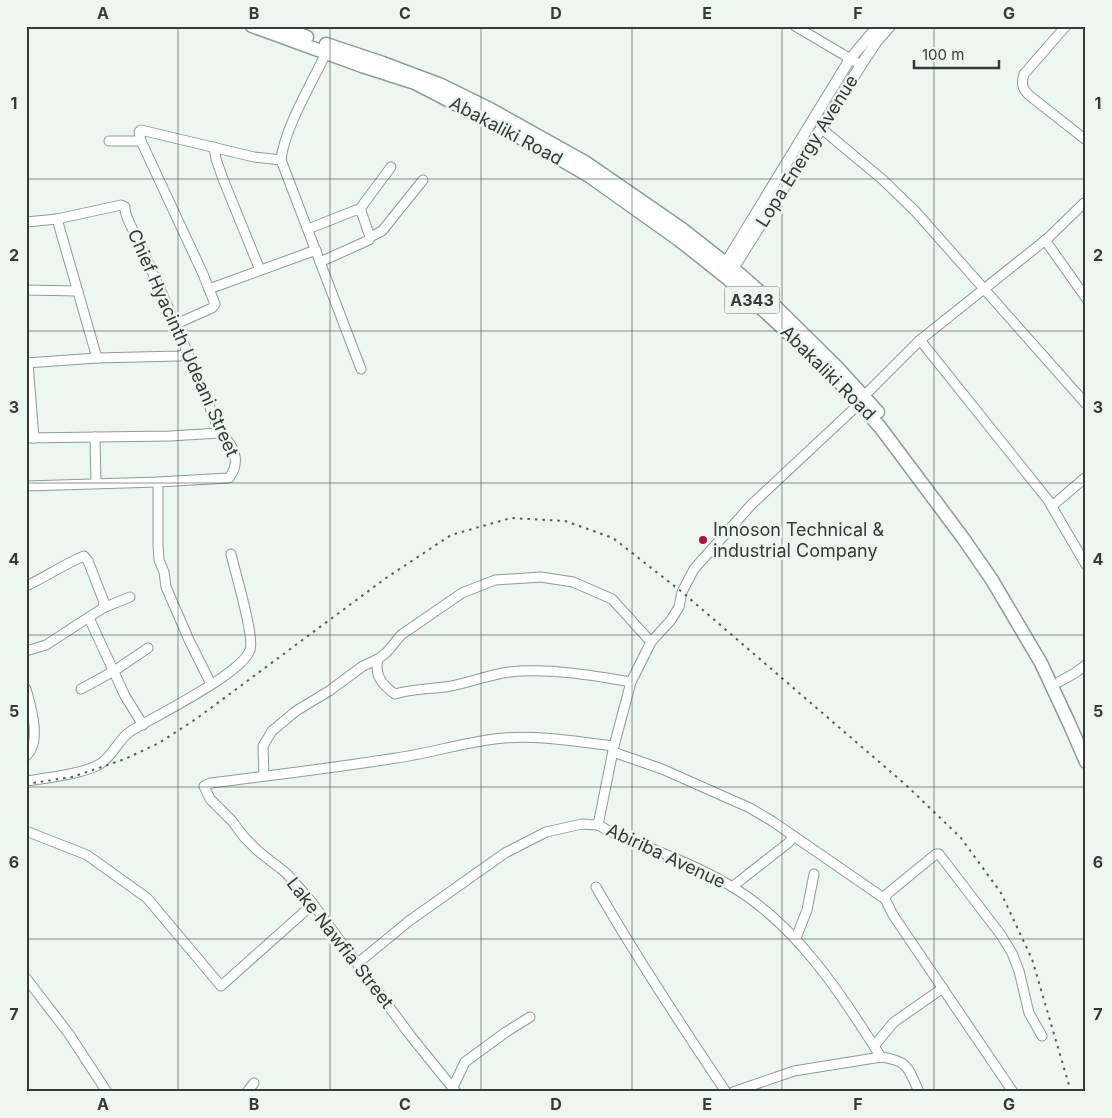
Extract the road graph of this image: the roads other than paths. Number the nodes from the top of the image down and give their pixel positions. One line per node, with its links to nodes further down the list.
1 (252, 26): 7 (highway, Abakaliki Road / A343)
2 (280, 26): 28 (highway, Abakaliki Road / A343)
3 (795, 26): 8 (street)
4 (878, 26): 8 (main road, Lopa Energy Avenue)
5 (890, 26): 9 (main road, Lopa Energy Avenue)
6 (1066, 26): 11 (street)
7 (326, 53): 15 (street); 28 (highway, Abakaliki Road / A343)
8 (850, 59): 9 (street); 28 (main road, Lopa Energy Avenue)
9 (861, 65): 10 (main road, Lopa Energy Avenue)
10 (822, 129): 28 (main road, Lopa Energy Avenue); 30 (street)
11 (1086, 140)
12 (109, 141): 13 (street)
13 (141, 141): 14 (street); 29 (street)
14 (214, 147): 15 (street); 27 (street)
15 (281, 160): 22 (street)
16 (391, 167): 19 (street)
17 (423, 180): 23 (street)
18 (1084, 203): 24 (street)
19 (359, 210): 22 (street); 23 (street)
20 (57, 219): 21 (street); 32 (street); 34 (street, Chief Hyacinth Udeani Street)
21 (26, 222)
22 (308, 230): 25 (street)
23 (370, 237): 26 (street)
24 (1045, 240): 30 (street); 33 (street)
25 (316, 250): 26 (street); 27 (street)
26 (320, 262): 39 (street)
27 (260, 270): 29 (street)
28 (726, 270): 40 (highway, Abakaliki Road / A343)
29 (209, 289): 34 (street)
30 (984, 289): 35 (street); 41 (street)
31 (26, 290): 32 (street)
32 (78, 290): 37 (street)
33 (1086, 298)
34 (176, 324): 36 (street, Chief Hyacinth Udeani Street)
35 (920, 340): 40 (street); 49 (street)
36 (188, 353): 37 (street); 42 (street, Chief Hyacinth Udeani Street)
37 (96, 358): 38 (street)
38 (27, 363): 44 (street)
39 (361, 368)
40 (862, 400): 56 (street); 63 (highway, Abakaliki Road / A343); 71 (highway, Abakaliki Road / A343)
41 (1086, 404)
42 (220, 433): 43 (street); 46 (street, Chief Hyacinth Udeani Street)
43 (96, 437): 44 (street); 47 (street)
44 (30, 438)
45 (1086, 477): 49 (street)
46 (158, 482): 47 (street); 64 (street)
47 (96, 483): 48 (street)
48 (26, 486)
49 (1052, 506): 51 (street)
50 (231, 554): 64 (street)
51 (1086, 565)
52 (26, 586): 54 (street)
53 (130, 597): 54 (street)
54 (103, 608): 55 (street)
55 (89, 618): 58 (street); 61 (street)
56 (651, 642): 59 (street); 62 (street)
57 (148, 648): 61 (street)
58 (26, 651)
59 (378, 659): 62 (street); 72 (street)
60 (1086, 665): 63 (street)
61 (114, 671): 66 (street); 67 (street)
62 (631, 682): 69 (street)
63 (1059, 682): 68 (highway, Abakaliki Road / A343)
64 (211, 684): 67 (street)
65 (26, 689): 70 (street)
66 (81, 689)
67 (143, 725): 73 (street)
68 (1086, 741)
69 (613, 749): 72 (street); 74 (street); 76 (street)
70 (26, 756)
71 (1086, 762)
72 (264, 776): 81 (street, Lake Nawfia Street)
73 (26, 782)
74 (598, 825): 79 (street, Abiriba Avenue); 83 (street, Abiriba Avenue)
75 (26, 831): 81 (street)
76 (794, 836): 79 (street); 80 (street)
77 (814, 874): 82 (street)
78 (596, 887): 94 (street)
79 (732, 887): 82 (street, Abiriba Avenue)
80 (885, 899): 85 (street); 87 (street)
81 (313, 904): 83 (street, Lake Nawfia Street)
82 (796, 938): 88 (street, Abiriba Avenue)
83 (358, 963): 91 (street, Lake Nawfia Street)
84 (26, 978): 92 (street)
85 (943, 988): 88 (street); 97 (street)
86 (530, 1017): 91 (street)
87 (1042, 1036)
88 (874, 1046): 89 (street, Abiriba Avenue)
89 (881, 1057): 95 (street); 96 (street)
90 (254, 1083): 93 (street)
91 (454, 1089)
92 (107, 1092)
93 (247, 1092)
94 (726, 1092)
95 (733, 1092)
96 (919, 1092)
97 (1013, 1092)

